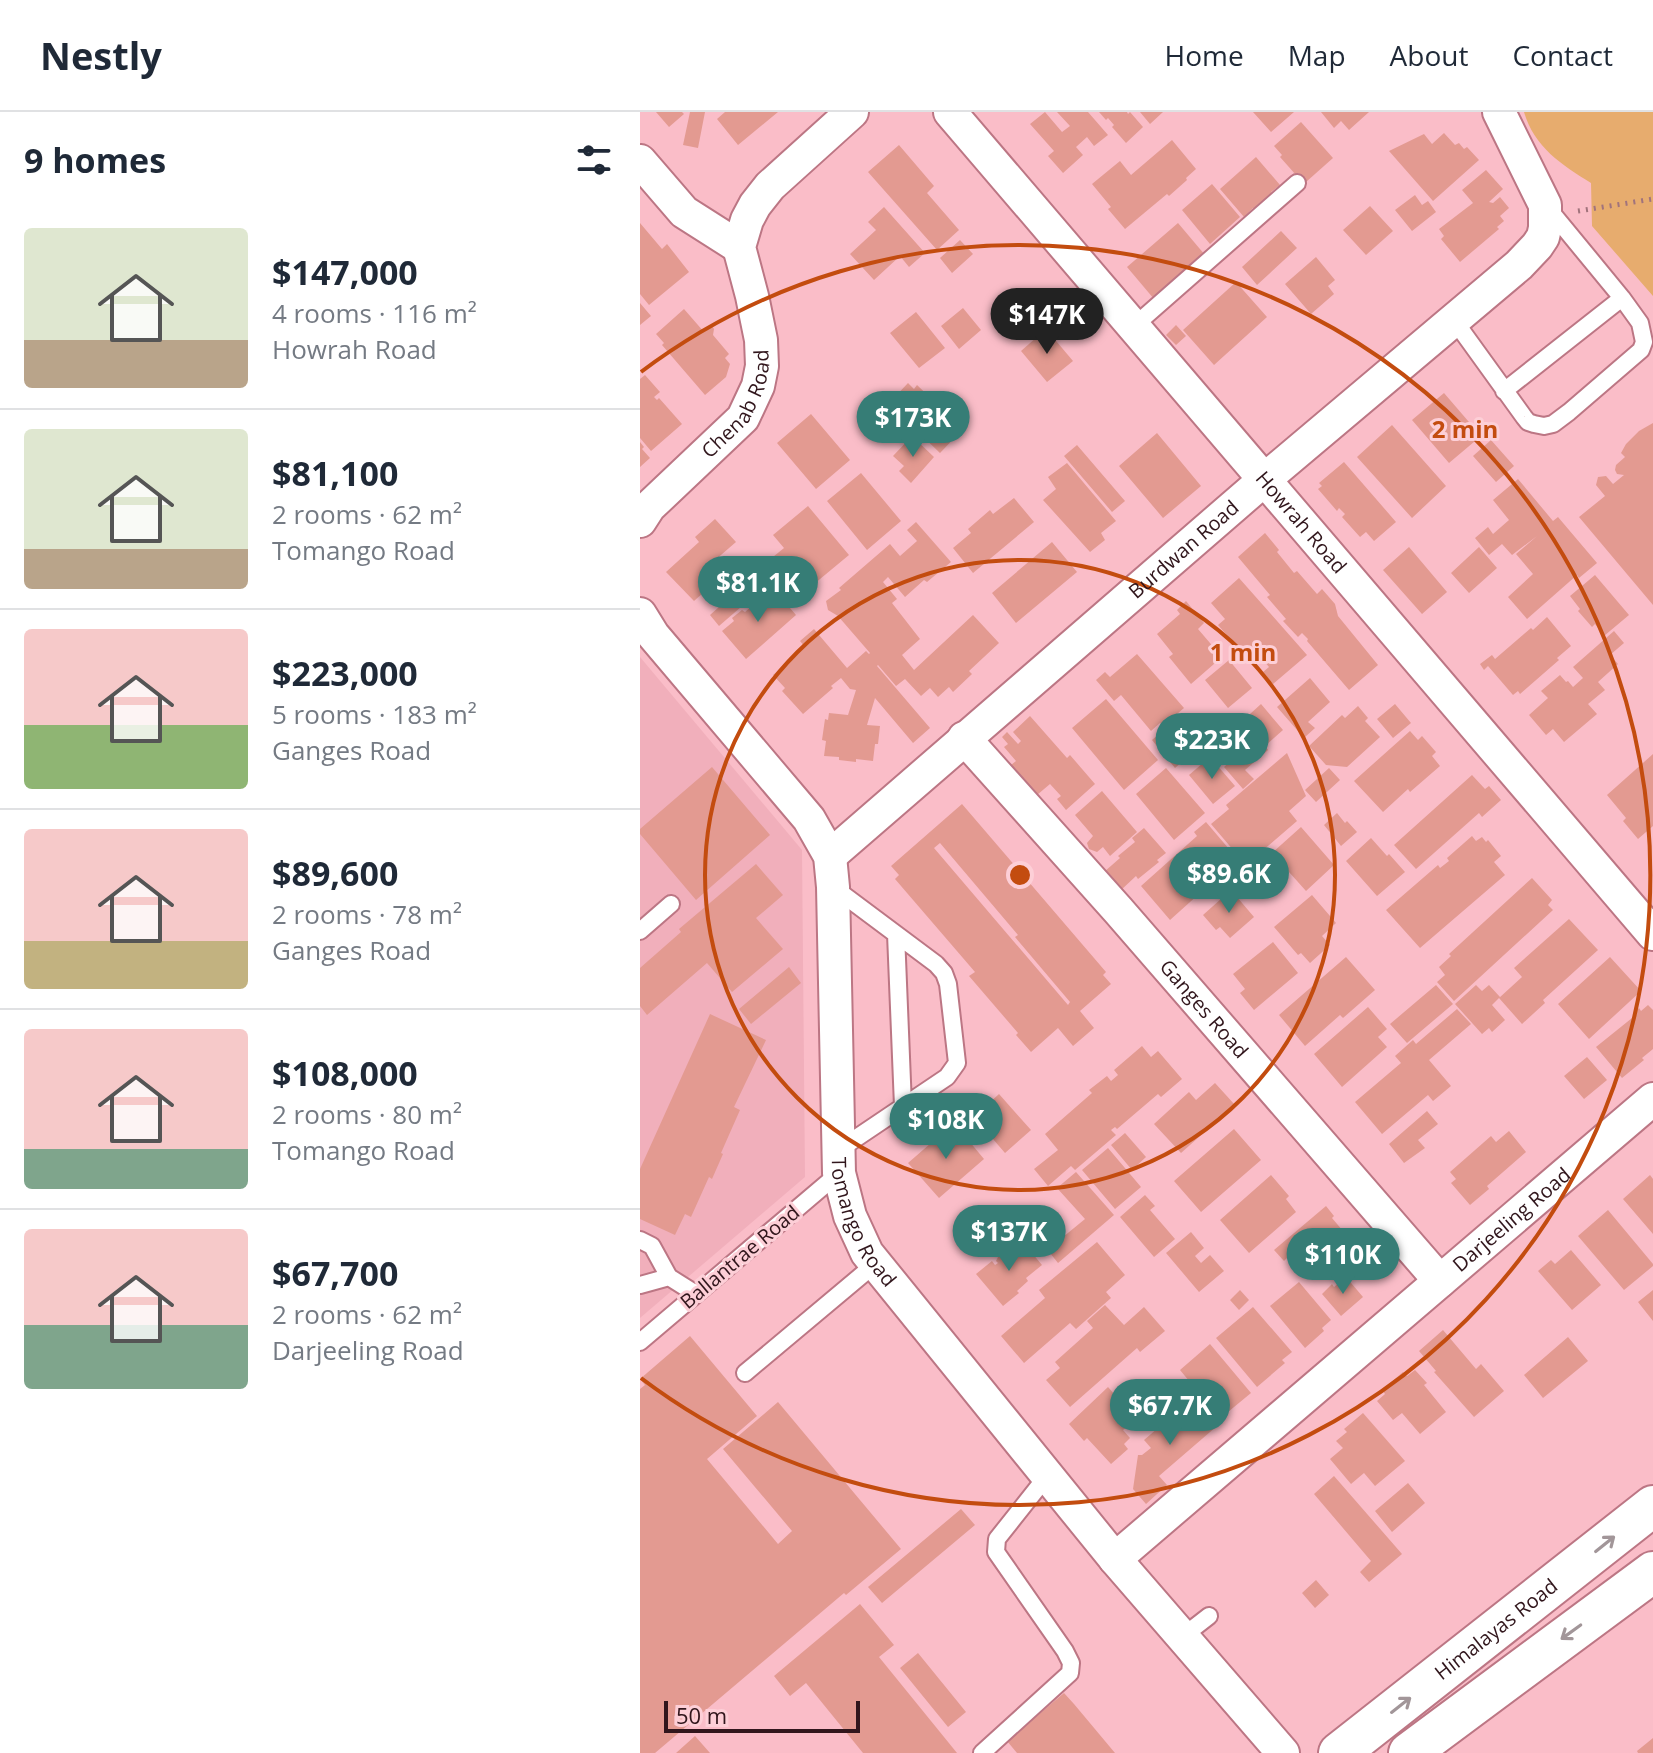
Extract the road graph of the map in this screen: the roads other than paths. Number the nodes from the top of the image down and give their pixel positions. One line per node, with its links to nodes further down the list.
1 (852, 112): 7 (street)
2 (950, 112): 10 (street, Howrah Road)
3 (1499, 112): 6 (street)
4 (640, 161): 7 (street)
5 (1297, 183): 10 (lane)
6 (1545, 205): 8 (lane); 9 (street, Burdwan Road)
7 (739, 247): 13 (street, Chenab Road)
8 (1622, 298): 11 (lane); 11 (lane)
9 (1454, 320): 11 (lane); 12 (street, Burdwan Road)
10 (1133, 327): 12 (street, Howrah Road)
11 (1504, 391)
12 (1264, 480): 15 (street, Burdwan Road); 20 (street, Howrah Road)
13 (640, 521)
14 (640, 614): 16 (street, Tomango Road)
15 (964, 738): 16 (street, Burdwan Road); 27 (street, Ganges Road)
16 (831, 872): 19 (lane); 23 (street, Tomango Road)
17 (671, 904): 18 (lane)
18 (640, 931)
19 (896, 934): 22 (lane); 22 (lane, Ballantrae Road)
20 (1653, 934)
21 (1653, 1099): 27 (street, Darjeeling Road)
22 (903, 1106): 23 (lane, Ballantrae Road)
23 (839, 1161): 25 (street, Tomango Road); 29 (lane, Ballantrae Road)
24 (640, 1240): 26 (lane)
25 (875, 1264): 31 (lane); 32 (street, Tomango Road)
26 (669, 1277): 28 (lane); 29 (lane)
27 (1440, 1281): 34 (street, Darjeeling Road)
28 (640, 1285)
29 (696, 1294): 30 (lane, Ballantrae Road)
30 (640, 1342)
31 (745, 1373)
32 (1047, 1476): 34 (street, Tomango Road); 38 (lane)
33 (1653, 1506): 40 (street, Himalayas Road, one-way to 33)
34 (1115, 1559): 37 (street, Tomango Road)
35 (1653, 1572): 41 (street, one-way to 41)
36 (1209, 1616): 37 (lane)
37 (1182, 1637): 39 (street, Tomango Road)
38 (982, 1753)
39 (1283, 1753)
40 (1339, 1753)
41 (1409, 1753)

